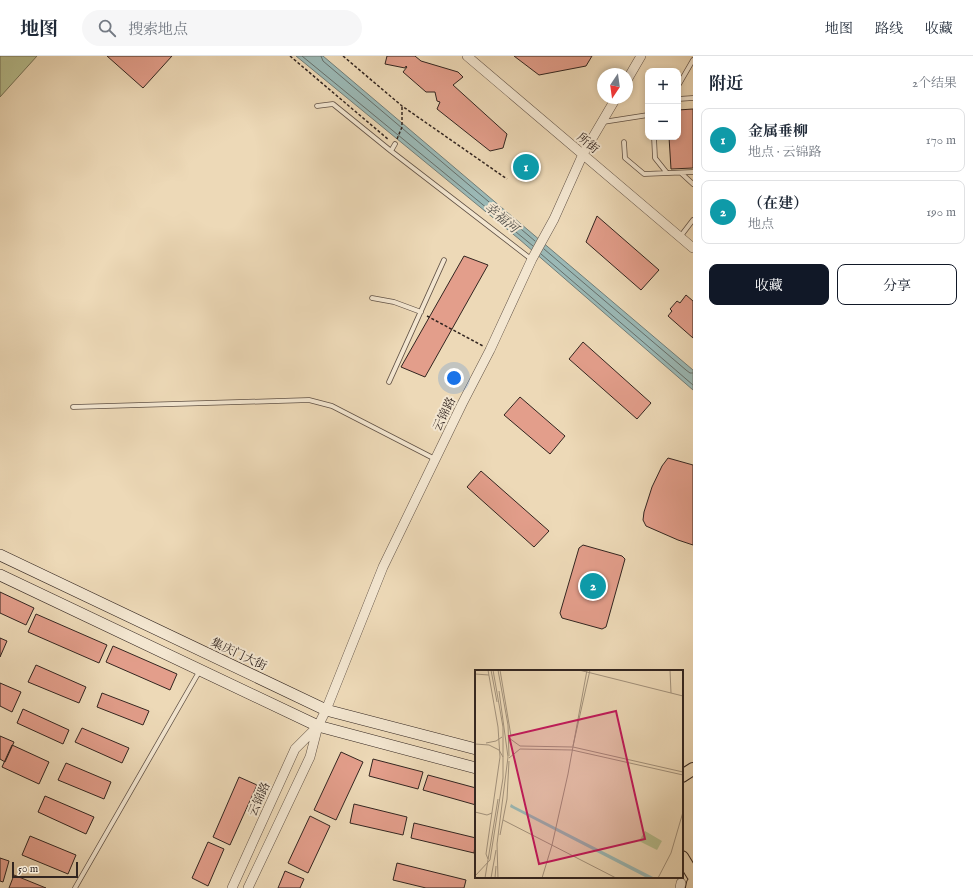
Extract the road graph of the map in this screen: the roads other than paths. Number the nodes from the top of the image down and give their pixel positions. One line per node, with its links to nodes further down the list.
1 (467, 56): 16 (street, 所街)
2 (641, 56): 4 (street)
3 (693, 60): 5 (lane)
4 (633, 70)
5 (681, 81)
6 (693, 98): 7 (lane)
7 (681, 99)
8 (612, 104): 11 (street, 云锦路)
9 (318, 106): 15 (lane)
10 (645, 115): 11 (lane)
11 (602, 122): 16 (street, 云锦路)
12 (654, 140): 18 (lane)
13 (624, 142): 18 (lane)
14 (395, 144): 15 (lane)
15 (391, 151): 24 (lane)
16 (583, 154): 22 (street, 所街); 24 (street, 云锦路)
17 (693, 172): 19 (lane)
18 (667, 173): 19 (lane)
19 (680, 173): 20 (lane)
20 (693, 184)
21 (693, 220): 22 (lane)
22 (680, 237): 23 (street, 所街)
23 (693, 248)
24 (532, 259): 30 (street, 云锦路)
25 (444, 260): 27 (lane)
26 (372, 298): 27 (lane)
27 (421, 312): 28 (lane)
28 (389, 382)
29 (73, 407): 30 (lane)
30 (435, 460): 34 (street, 云锦路)
31 (0, 555): 34 (main road, 集庆门大街)
32 (0, 575): 33 (main road)
33 (200, 670): 35 (main road); 43 (lane)
34 (326, 710): 35 (street, 云锦路); 36 (main road, 集庆门大街)
35 (318, 726): 37 (main road); 44 (street, 云锦路); 45 (street, 云锦路)
36 (475, 749)
37 (475, 768)
38 (693, 769): 39 (main road)
39 (683, 775)
40 (683, 860): 41 (main road)
41 (693, 875)
42 (685, 885): 46 (main road)
43 (75, 888)
44 (232, 888)
45 (248, 888)
46 (692, 888)

